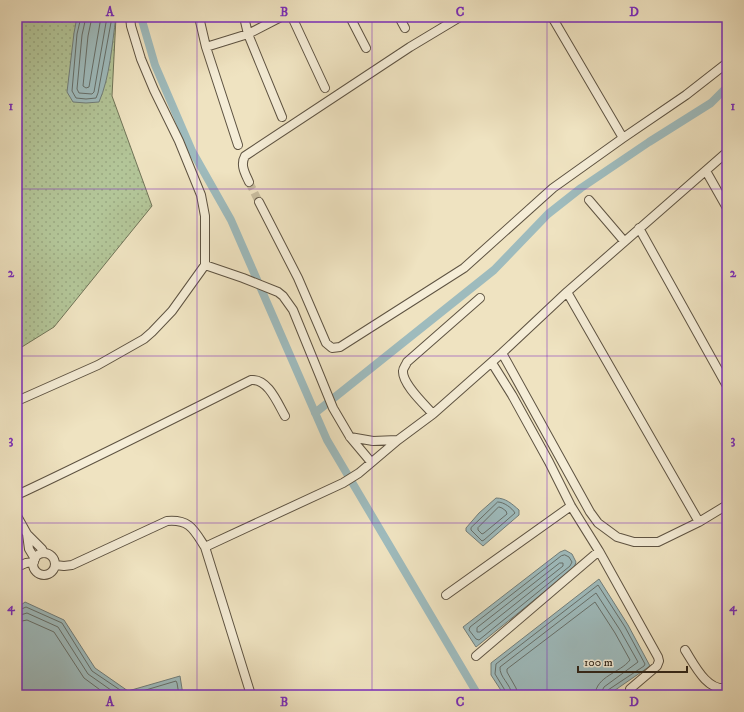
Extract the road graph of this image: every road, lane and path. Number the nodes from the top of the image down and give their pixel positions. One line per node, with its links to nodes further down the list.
1 (130, 17): 27 (street)
2 (199, 17): 12 (street)
3 (244, 17): 11 (street)
4 (281, 17): 11 (street)
5 (292, 17): 15 (street)
6 (350, 17): 13 (street)
7 (399, 17): 10 (street)
8 (460, 17): 21 (street)
9 (552, 17): 17 (street)
10 (405, 28)
11 (248, 34): 12 (street); 16 (street)
12 (206, 47): 18 (street)
13 (366, 48)
14 (727, 63): 17 (street)
15 (325, 88)
16 (282, 117)
17 (623, 138): 23 (street)
18 (238, 145)
19 (727, 152): 20 (street)
20 (706, 171): 24 (street); 25 (street)
21 (249, 182)
22 (589, 200): 26 (street)
23 (259, 202)
24 (727, 208)
25 (639, 228): 26 (street); 34 (street)
26 (624, 241): 28 (street)
27 (205, 265): 35 (street); 38 (street)
28 (567, 292): 30 (street); 45 (street)
29 (480, 298): 36 (street)
30 (502, 353): 31 (street); 45 (street)
31 (492, 362): 36 (street); 43 (street)
32 (727, 367): 33 (street)
33 (727, 371)
34 (727, 386)
35 (17, 401)
36 (433, 414): 39 (street)
37 (284, 416): 41 (street)
38 (350, 437): 39 (street); 40 (street)
39 (398, 440): 40 (street)
40 (371, 462): 47 (street)
41 (17, 495)
42 (727, 505): 45 (street)
43 (571, 506): 48 (street); 53 (street)
44 (17, 516): 46 (street)
45 (699, 522)
46 (27, 534): 49 (street); 50 (street)
47 (204, 547): 51 (street); 57 (street)
48 (599, 551): 55 (street); 58 (street)
49 (44, 553): 50 (street); 51 (street)
50 (34, 561): 51 (street); 52 (street)
51 (55, 565)
52 (17, 567)
53 (446, 595)
54 (685, 650): 56 (street)
55 (476, 656)
56 (727, 688)
57 (251, 695)
58 (631, 695)

